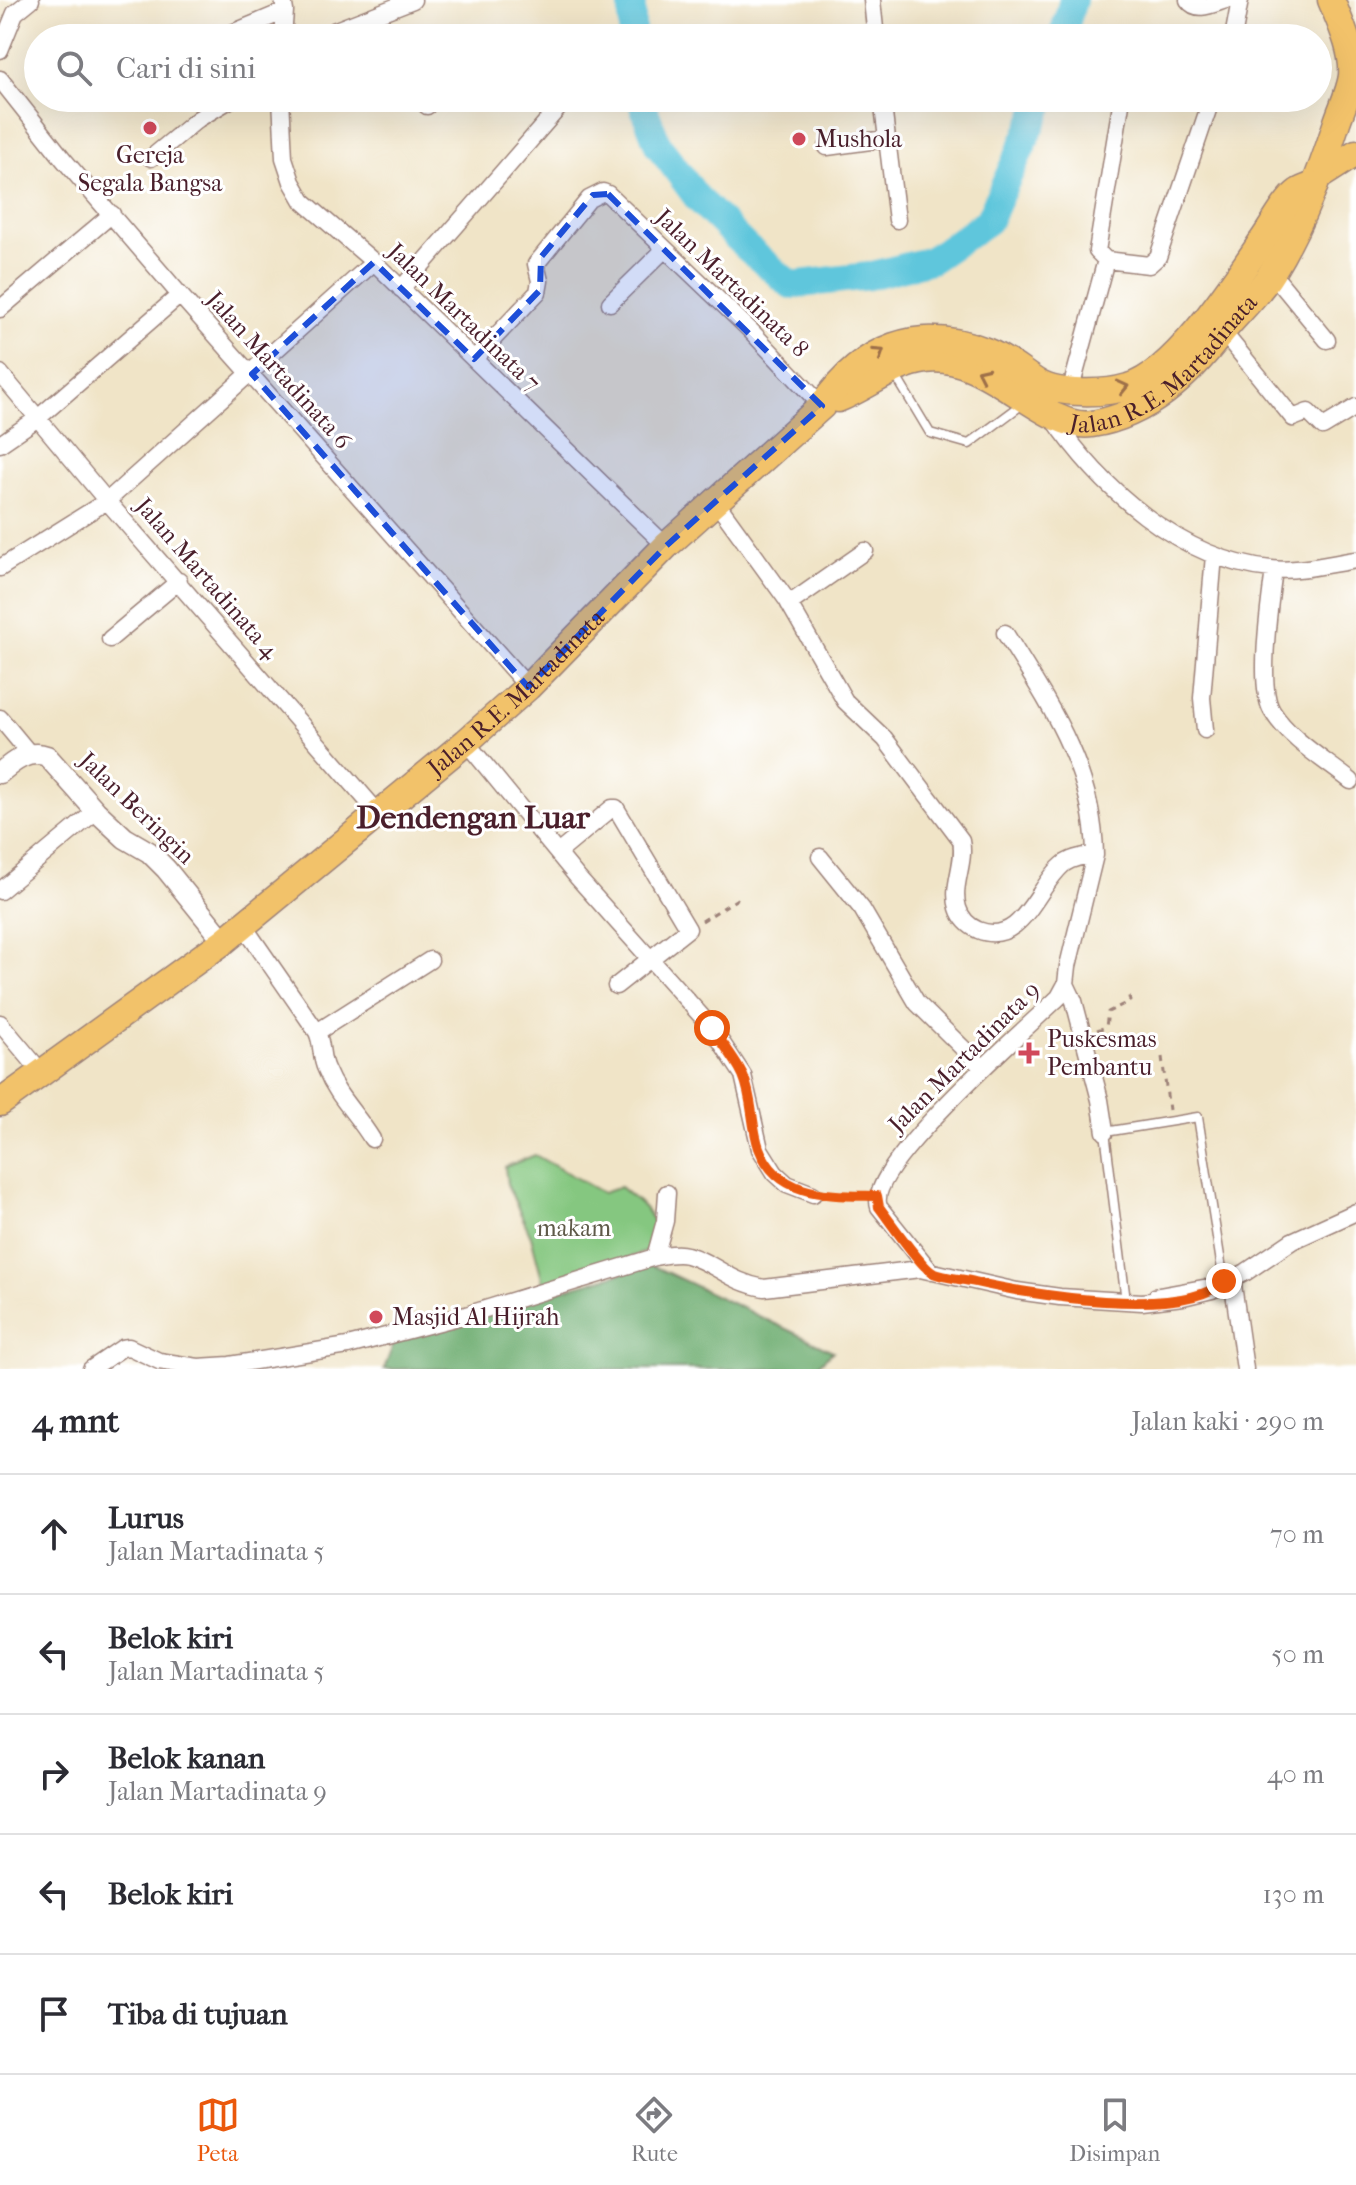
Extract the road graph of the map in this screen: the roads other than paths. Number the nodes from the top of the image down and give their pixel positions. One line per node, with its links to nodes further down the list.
1 (31, 0): 16 (street)
2 (413, 0): 9 (street)
3 (872, 0): 13 (street)
4 (1188, 0): 5 (street)
5 (1226, 0)
6 (1240, 0): 14 (street)
7 (1331, 0): 15 (highway)
8 (284, 6): 10 (street)
9 (367, 20): 11 (street); 12 (street)
10 (248, 24)
11 (355, 24)
12 (369, 24)
13 (875, 24)
14 (1236, 24)
15 (1352, 42): 17 (highway)
16 (0, 50)
17 (1354, 78): 31 (highway)
18 (0, 79): 19 (street, Jalan Martadinata 6)
19 (24, 109)
20 (26, 112): 32 (street, Jalan Martadinata 6)
21 (210, 112): 30 (street)
22 (282, 112): 36 (street, Jalan Martadinata 7)
23 (555, 112): 38 (street)
24 (883, 112): 27 (street)
25 (1120, 112): 35 (street)
26 (1207, 112): 35 (street)
27 (885, 139): 28 (street); 33 (street)
28 (827, 147)
29 (1356, 153): 31 (highway)
30 (151, 158)
31 (1318, 180): 37 (highway, Jalan R.E. Martadinata); 48 (highway, Jalan R.E. Martadinata, one-way to 31)
32 (112, 214): 39 (street, Jalan Martadinata 6); 41 (street)
33 (897, 220)
34 (664, 250): 40 (street); 44 (street, Jalan Martadinata 8); 50 (street, Jalan Martadinata 8)
35 (1106, 260): 48 (street)
36 (374, 262): 38 (street, Jalan Martadinata 7); 47 (street)
37 (1272, 273): 42 (highway, Jalan R.E. Martadinata); 43 (street)
38 (401, 289): 44 (street, Jalan Martadinata 7)
39 (180, 295): 47 (street, Jalan Martadinata 6); 52 (street)
40 (610, 303)
41 (0, 309)
42 (1223, 332): 49 (highway, Jalan R.E. Martadinata); 51 (street)
43 (1327, 340)
44 (474, 359): 56 (street, Jalan Martadinata 7)
45 (893, 371): 49 (highway, Jalan R.E. Martadinata, one-way to 45); 49 (lane); 50 (highway, Jalan R.E. Martadinata)
46 (0, 373): 52 (street, Jalan Martadinata 4)
47 (252, 374): 54 (street); 66 (street, Jalan Martadinata 6)
48 (1070, 392): 49 (highway, Jalan R.E. Martadinata)
49 (1039, 399): 50 (highway, Jalan R.E. Martadinata, one-way to 49); 58 (street)
50 (822, 406): 55 (highway, Jalan R.E. Martadinata)
51 (1356, 407)
52 (38, 418): 53 (street); 54 (street, Jalan Martadinata 4)
53 (0, 444)
54 (107, 501): 60 (street); 62 (street, Jalan Martadinata 4)
55 (716, 502): 56 (highway, Jalan R.E. Martadinata); 63 (street)
56 (666, 546): 66 (highway, Jalan R.E. Martadinata)
57 (865, 551): 63 (street)
58 (1214, 555): 61 (street); 68 (street)
59 (1356, 560): 61 (street)
60 (0, 568)
61 (1274, 570): 72 (street)
62 (179, 581): 65 (street); 74 (street, Jalan Martadinata 4)
63 (789, 604): 76 (street)
64 (1005, 633): 76 (street, Jalan Martadinata 9)
65 (110, 639)
66 (528, 687): 69 (highway, Jalan R.E. Martadinata)
67 (0, 718): 70 (street)
68 (1205, 730)
69 (466, 742): 74 (highway, Jalan R.E. Martadinata); 75 (street)
70 (29, 753): 71 (street); 73 (street, Jalan Beringin)
71 (0, 773)
72 (1351, 781)
73 (96, 811): 78 (street); 79 (street, Jalan Beringin)
74 (379, 814): 79 (highway, Jalan R.E. Martadinata)
75 (558, 853): 80 (street); 80 (street)
76 (1095, 855): 82 (street, Jalan Martadinata 9)
77 (820, 857): 86 (street)
78 (0, 891)
79 (233, 933): 85 (street); 87 (highway, Jalan R.E. Martadinata)
80 (651, 958): 83 (street); 92 (street)
81 (430, 960): 85 (street)
82 (1066, 984): 86 (street, Jalan Martadinata 9); 89 (street)
83 (616, 986)
84 (0, 1023): 87 (street)
85 (317, 1032): 90 (street)
86 (983, 1068): 95 (street, Jalan Martadinata 9)
87 (42, 1073): 88 (highway, Jalan R.E. Martadinata)
88 (0, 1103)
89 (1105, 1132): 96 (lane); 97 (lane)
90 (372, 1139)
91 (667, 1193): 94 (street)
92 (813, 1194)
93 (1356, 1212): 96 (street)
94 (655, 1257): 95 (street); 98 (street)
95 (931, 1272): 97 (street)
96 (1227, 1280): 97 (street); 100 (street)
97 (1126, 1300)
98 (256, 1365): 99 (street)
99 (91, 1369)
100 (1245, 1369)

